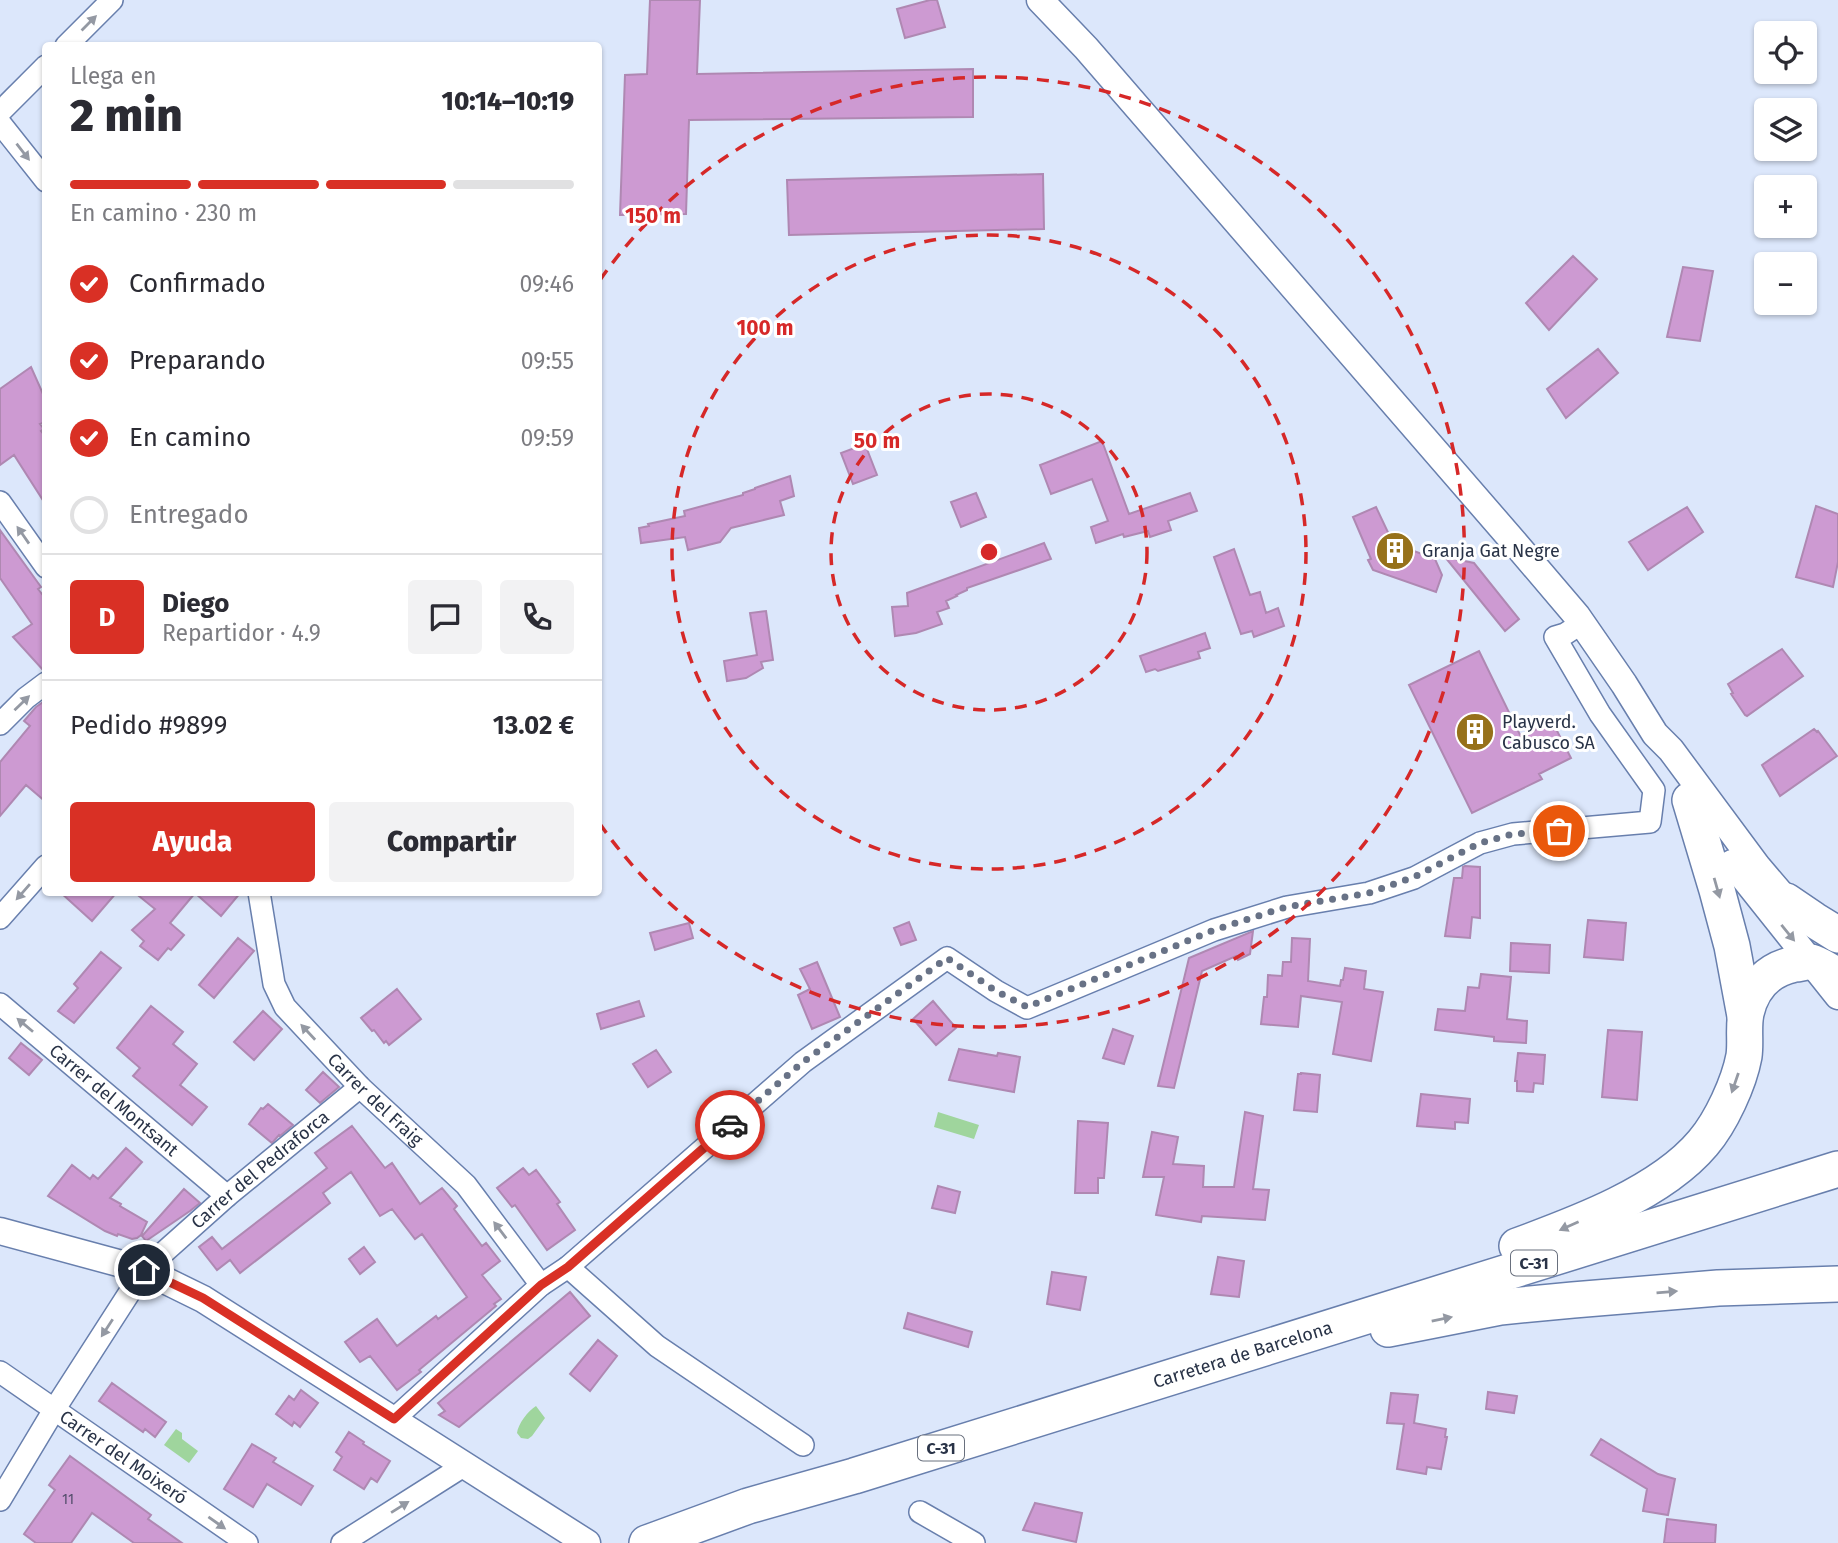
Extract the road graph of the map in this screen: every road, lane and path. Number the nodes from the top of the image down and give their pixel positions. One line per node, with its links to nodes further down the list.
1 (112, 0): 3 (street, one-way to 1)
2 (1041, 0): 10 (street)
3 (70, 42)
4 (42, 70): 5 (street)
5 (0, 112)
6 (0, 123): 7 (street, one-way to 7)
7 (42, 176)
8 (0, 502): 9 (street, one-way to 8)
9 (42, 561)
10 (1582, 623): 13 (street); 28 (street)
11 (42, 686): 12 (street, one-way to 11)
12 (0, 724)
13 (1655, 734): 14 (street); 17 (street)
14 (1690, 800): 20 (street, one-way to 20); 23 (highway, one-way to 23)
15 (42, 871): 18 (street, one-way to 18)
16 (260, 896): 24 (street, Carrer del Fraig, one-way to 16)
17 (1786, 901): 19 (highway); 20 (street)
18 (0, 918)
19 (1838, 935)
20 (1829, 967): 21 (street); 23 (highway)
21 (1838, 996)
22 (0, 1004): 26 (street, Carrer del Montsant, one-way to 22)
23 (1745, 1016): 32 (highway, one-way to 32)
24 (360, 1087): 26 (street, Carrer del Pedraforca); 31 (street, Carrer del Fraig, one-way to 24)
25 (1838, 1169): 32 (highway, Carretera de Barcelona / C-31)
26 (227, 1196): 29 (street, Carrer del Pedraforca)
27 (0, 1231): 29 (street)
28 (568, 1267): 31 (street); 36 (street)
29 (144, 1270): 34 (street, Carrer del Pedraforca, one-way to 34); 35 (street)
30 (1838, 1284): 32 (highway, one-way to 30)
31 (541, 1285): 35 (street)
32 (1230, 1358): 40 (highway, Carretera de Barcelona / C-31)
33 (0, 1372): 34 (street, Carrer del Moixeró)
34 (54, 1410): 38 (street, Carrer del Pedraforca); 41 (street, Carrer del Moixeró, one-way to 41)
35 (394, 1419): 37 (street)
36 (803, 1445)
37 (465, 1465): 42 (street, one-way to 37); 43 (street)
38 (0, 1500)
39 (920, 1512): 44 (street)
40 (650, 1542)
41 (247, 1543)
42 (342, 1543)
43 (587, 1543)
44 (974, 1543)

